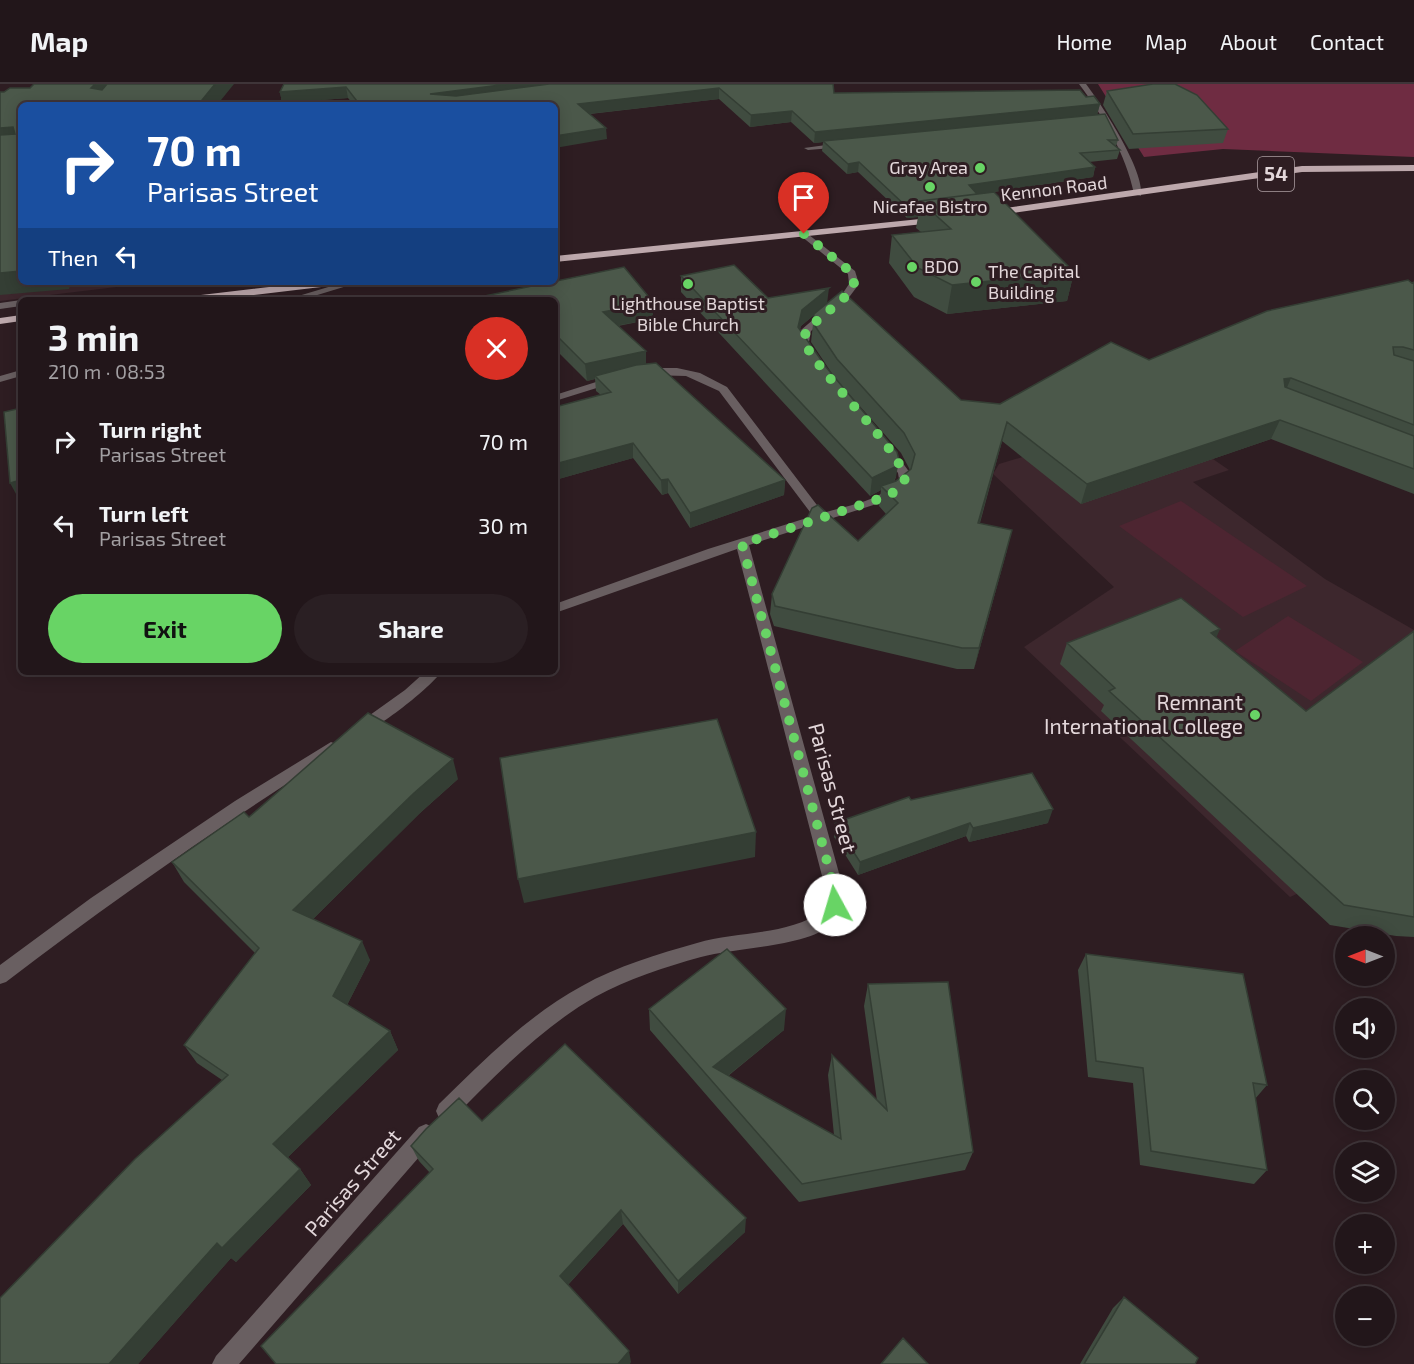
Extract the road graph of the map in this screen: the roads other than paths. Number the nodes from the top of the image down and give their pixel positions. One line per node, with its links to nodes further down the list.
1 (1082, 84): 2 (street)
2 (1106, 119): 3 (street); 7 (street)
3 (1094, 120)
4 (853, 144): 5 (street)
5 (808, 148)
6 (1414, 168): 8 (highway, Kennon Road / 54)
7 (1137, 182): 8 (street); 9 (street)
8 (1159, 191): 9 (highway, Kennon Road / 54)
9 (1138, 194): 10 (highway, Kennon Road / 54)
10 (977, 215)
11 (954, 218): 12 (highway)
12 (804, 234): 13 (highway); 22 (street)
13 (558, 260)
14 (312, 285): 16 (highway)
15 (344, 285): 17 (street)
16 (210, 297)
17 (301, 297)
18 (18, 303): 19 (street)
19 (0, 306)
20 (18, 318): 21 (highway)
21 (0, 321)
22 (815, 360)
23 (18, 375): 24 (street)
24 (0, 379)
25 (558, 397): 27 (street)
26 (879, 438): 27 (street)
27 (821, 518): 28 (street)
28 (742, 544): 29 (street); 32 (street, Parisas Street)
29 (558, 608)
30 (431, 675): 31 (street)
31 (0, 976)
32 (224, 1364)

